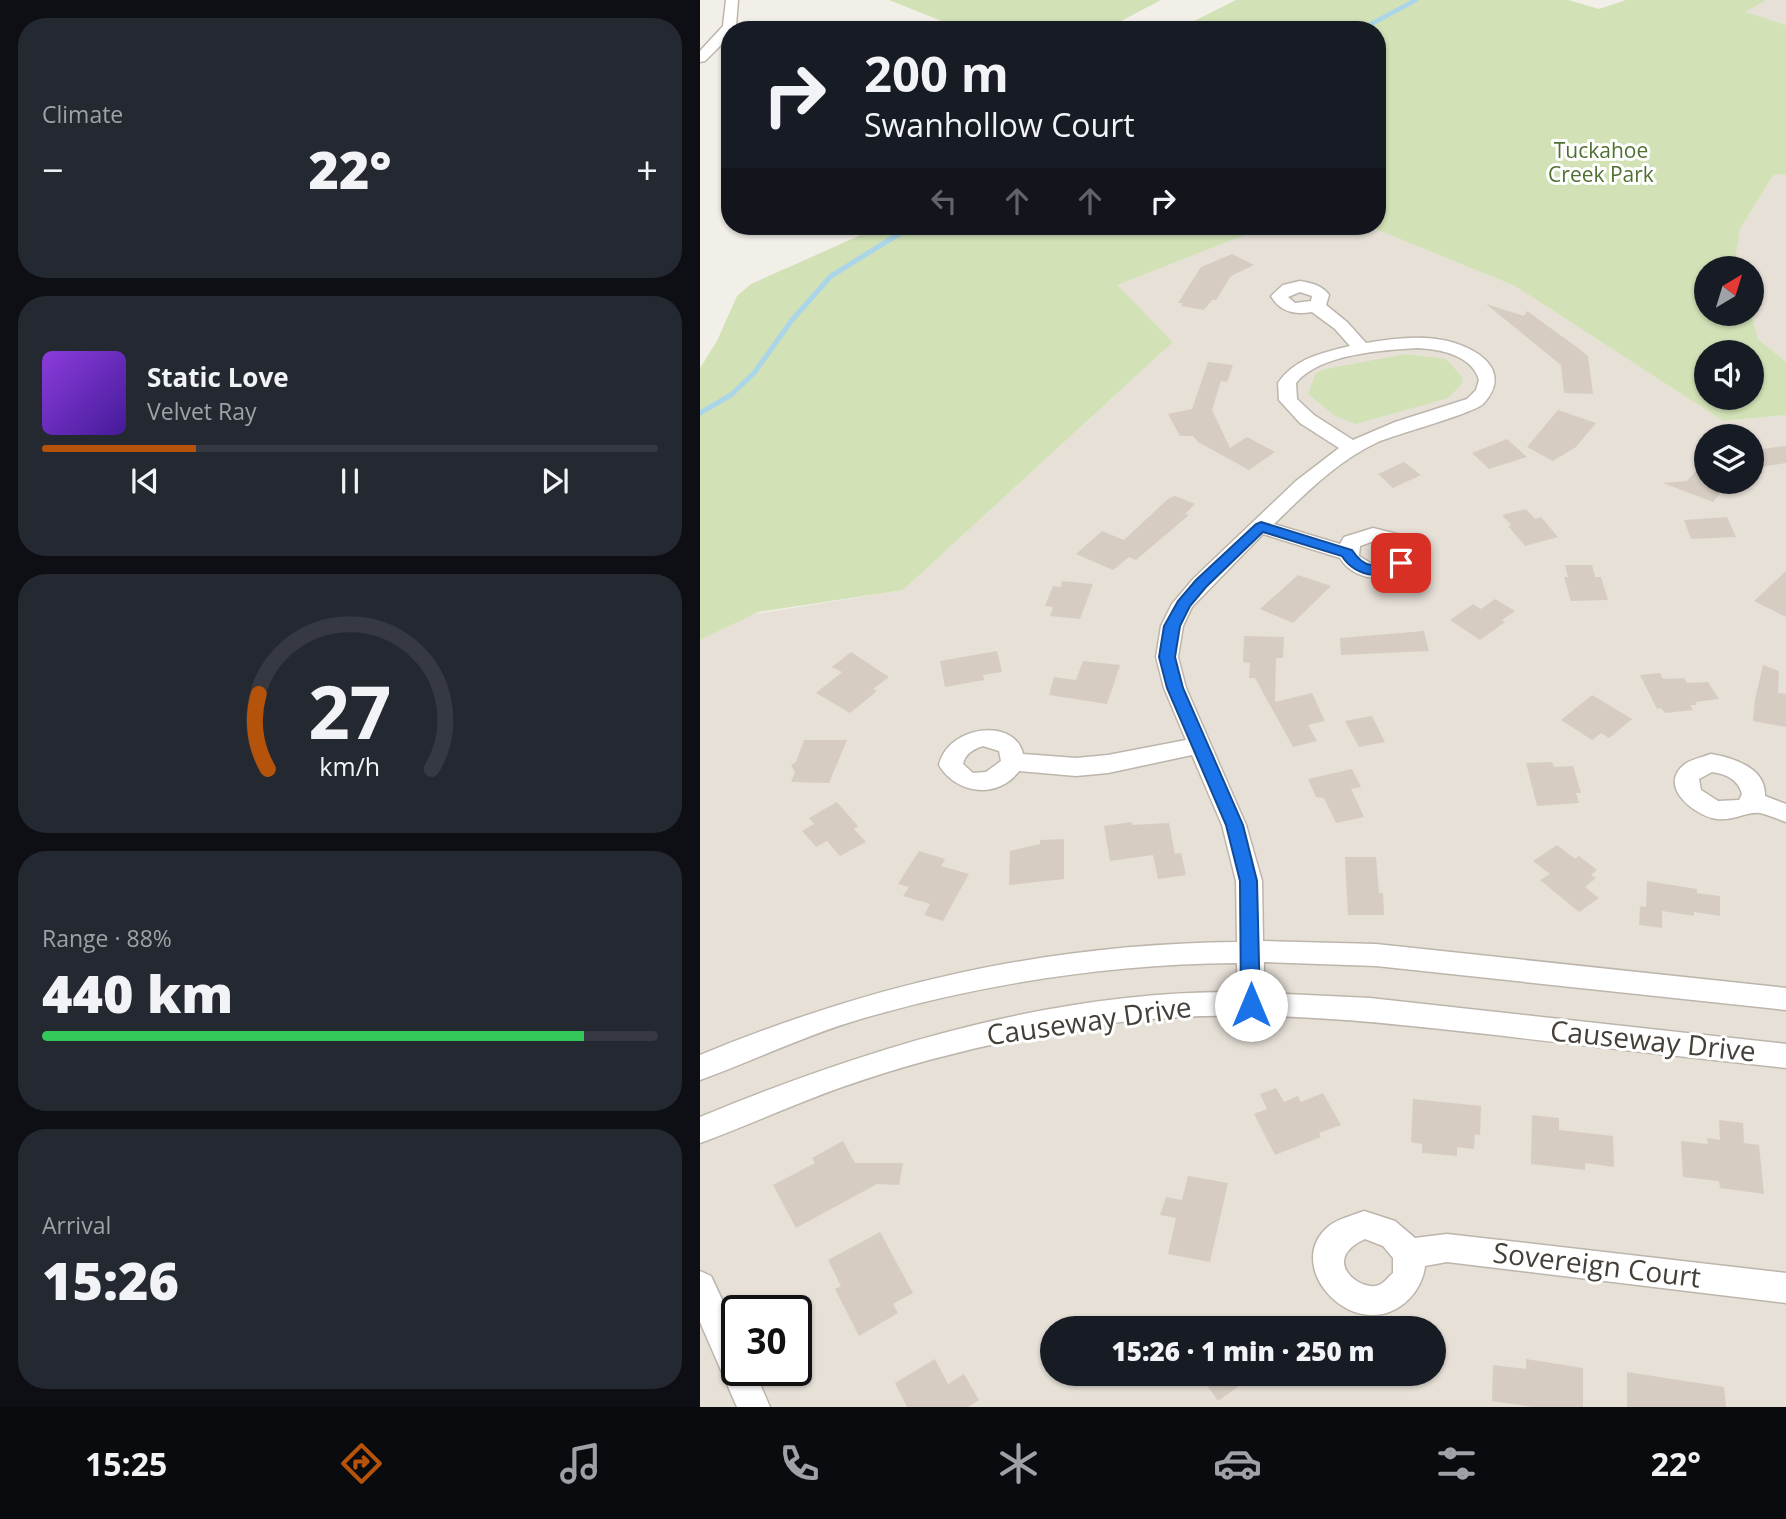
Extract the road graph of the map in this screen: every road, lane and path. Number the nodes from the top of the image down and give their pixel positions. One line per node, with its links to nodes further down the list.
1 (732, 0): 2 (street)
2 (732, 21)
3 (721, 39): 4 (street)
4 (700, 58)
5 (1315, 306): 6 (street)
6 (1362, 350): 7 (street); 7 (street)
7 (1352, 448): 8 (street)
8 (1261, 527): 9 (street); 10 (street)
9 (1347, 553)
10 (1200, 745): 11 (street); 14 (street)
11 (1013, 762)
12 (1752, 801): 13 (street)
13 (1786, 813)
14 (1251, 951): 15 (street); 16 (street); 18 (street)
15 (1786, 999)
16 (1251, 1005): 17 (street, Causeway Drive); 19 (street, Causeway Drive)
17 (1786, 1056)
18 (700, 1068)
19 (700, 1130)
20 (1407, 1254): 22 (street, Sovereign Court)
21 (700, 1286): 23 (street)
22 (1786, 1289)
23 (721, 1333)
24 (745, 1386): 25 (street)
25 (754, 1407)

